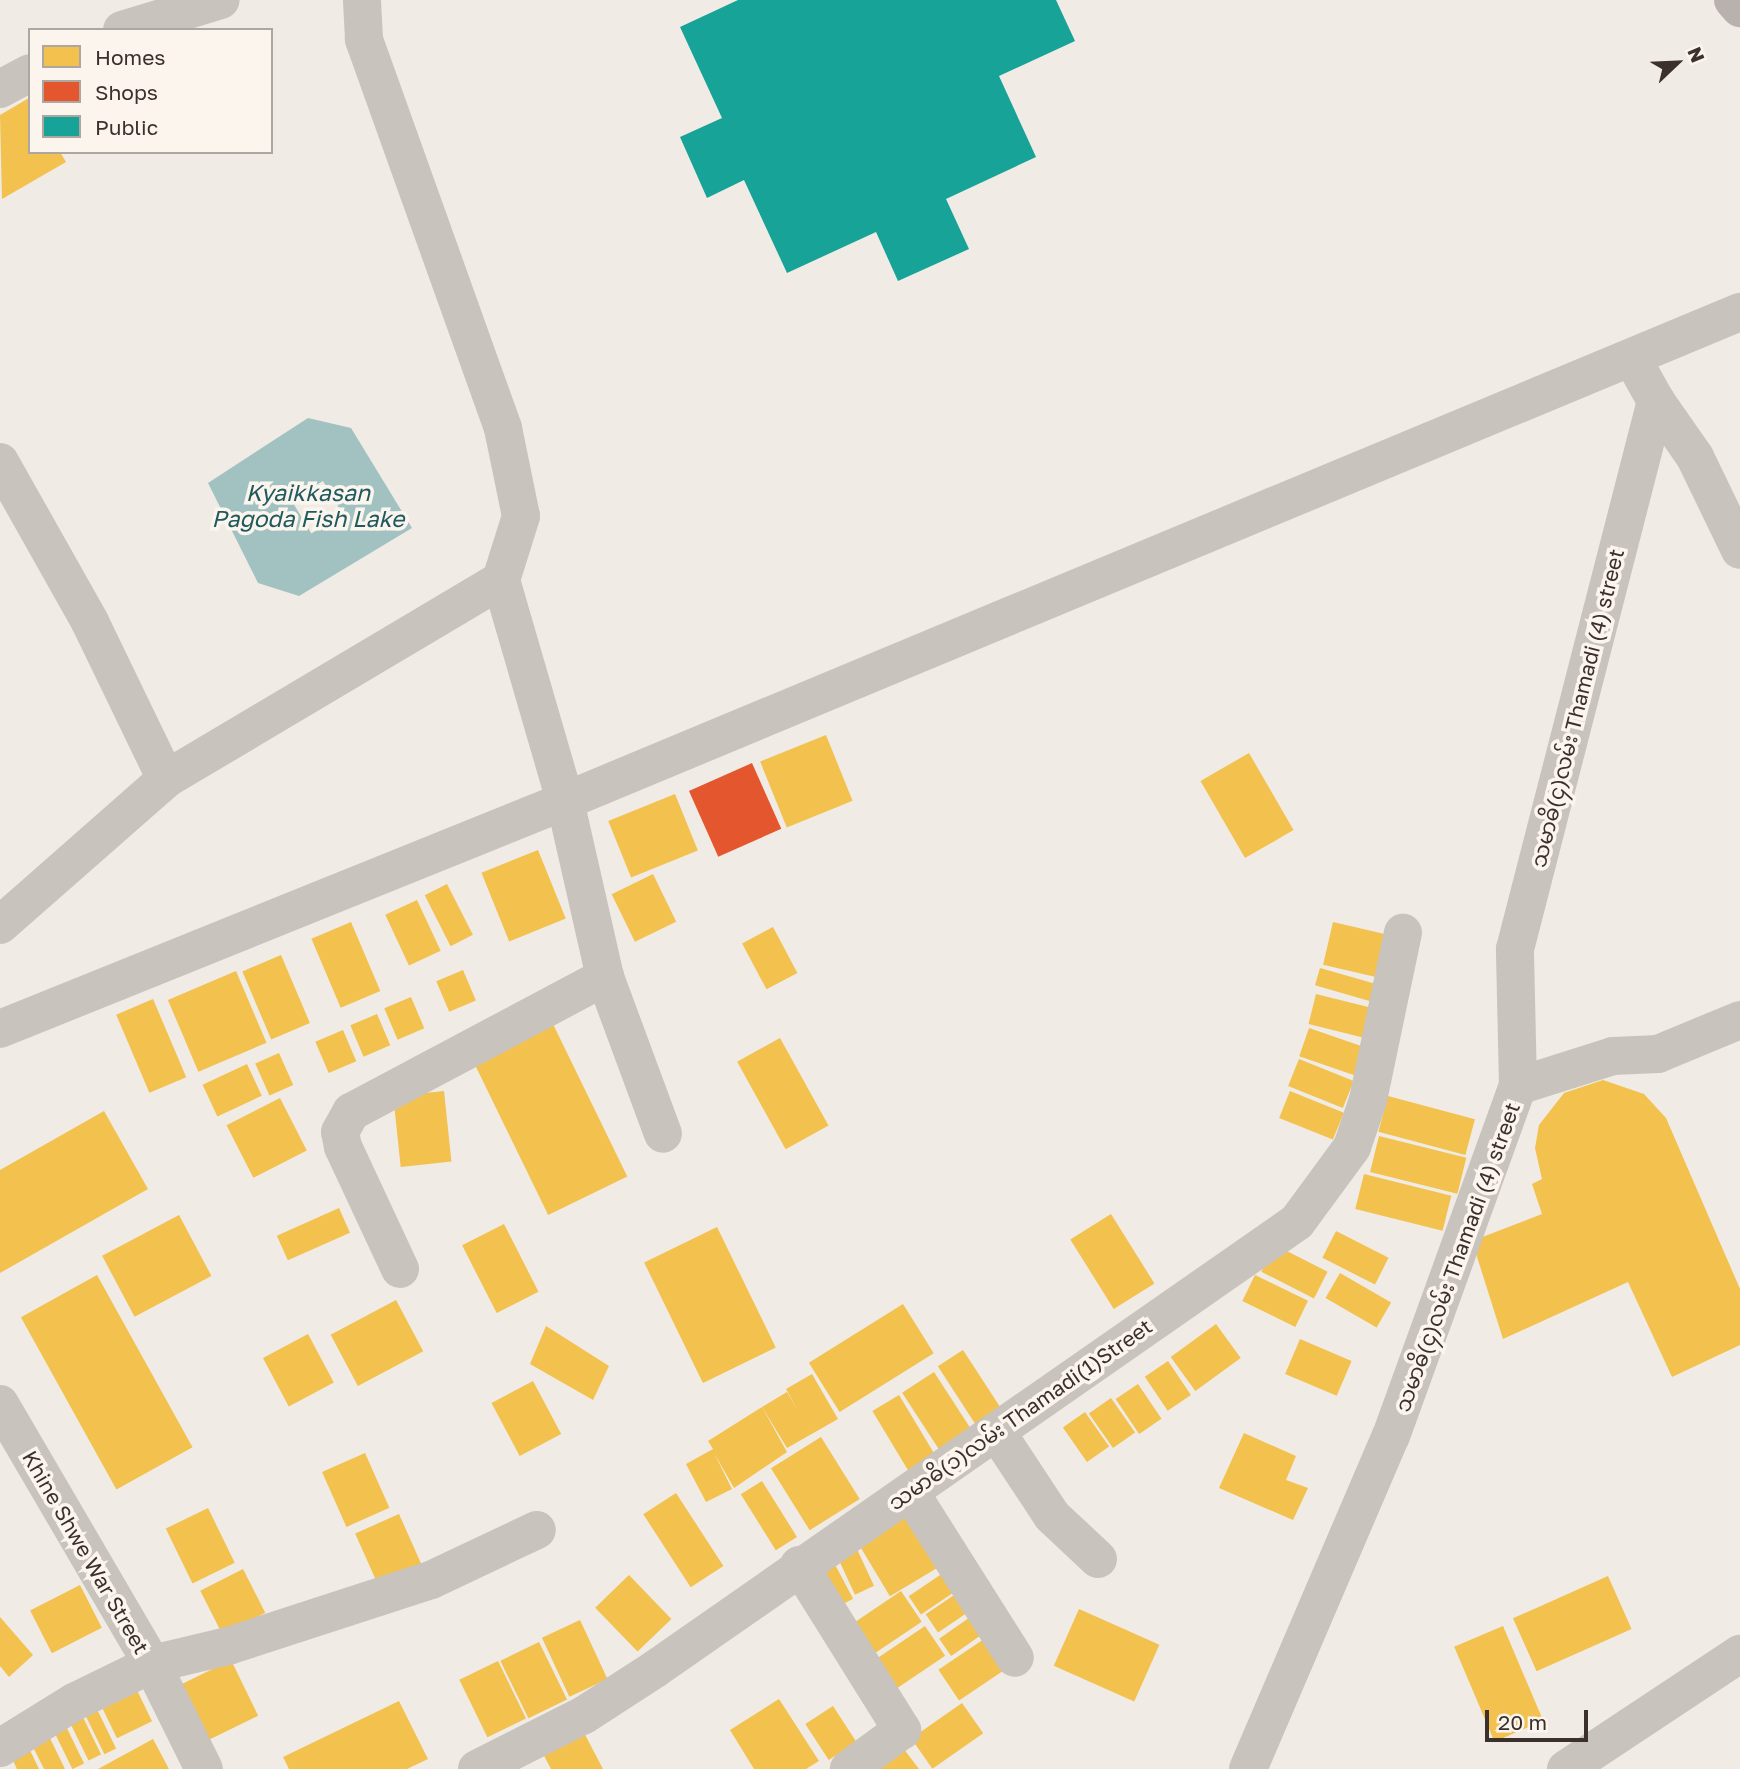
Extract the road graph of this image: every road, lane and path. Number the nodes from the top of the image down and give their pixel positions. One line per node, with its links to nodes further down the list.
1 (220, 0): 5 (street)
2 (362, 0): 13 (street)
3 (1733, 0): 4 (main road)
4 (1740, 8)
5 (129, 28)
6 (28, 74): 7 (street)
7 (0, 89)
8 (1740, 312): 9 (street)
9 (1633, 360): 10 (street); 15 (street)
10 (1656, 401): 12 (street); 21 (street, သမာဓိ(၄)လမ်း Thamadi (4) street)
11 (0, 462): 14 (street)
12 (1740, 550)
13 (501, 580): 14 (street); 15 (street)
14 (166, 779): 16 (street)
15 (565, 801): 18 (street); 20 (street)
16 (0, 925)
17 (1403, 933): 25 (street, သမာဓိ(၁)လမ်း Thamadi(1)Street)
18 (605, 977): 22 (street); 23 (street)
19 (1740, 1020): 21 (street)
20 (0, 1029)
21 (1518, 1086): 38 (street, သမာဓိ(၄)လမ်း Thamadi (4) street)
22 (663, 1134)
23 (400, 1269)
24 (0, 1404): 32 (street, Khine Shwe War Street)
25 (996, 1432): 26 (street, သမာဓိ(၁)လမ်း Thamadi(1)Street); 28 (street)
26 (911, 1492): 29 (street, သမာဓိ(၁)လမ်း Thamadi(1)Street); 31 (street)
27 (537, 1530): 32 (street)
28 (1098, 1559)
29 (799, 1565): 36 (street, သမာဓိ(၁)လမ်း Thamadi(1)Street); 37 (street)
30 (1740, 1654): 34 (street)
31 (1015, 1658)
32 (152, 1664): 33 (street); 35 (street, Khine Shwe War Street)
33 (0, 1748)
34 (1580, 1766)
35 (204, 1769)
36 (477, 1769)
37 (849, 1769)
38 (1248, 1769)

